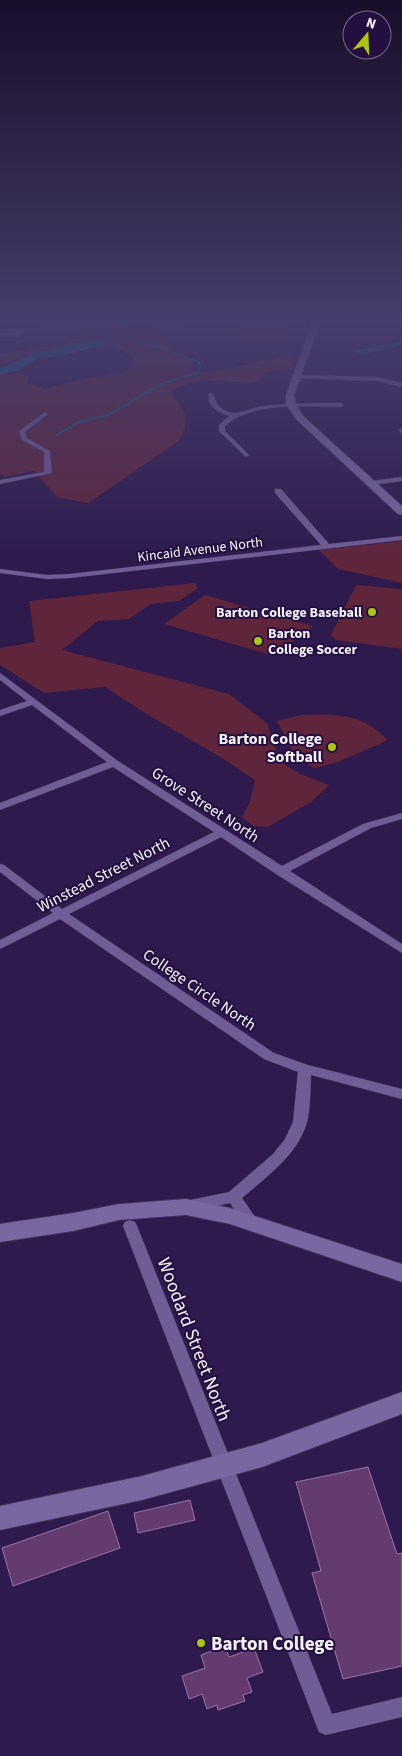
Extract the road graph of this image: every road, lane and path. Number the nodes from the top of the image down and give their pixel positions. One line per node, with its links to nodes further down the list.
1 (212, 402): 6 (street)
2 (291, 402): 4 (street)
3 (342, 405): 4 (street)
4 (292, 407): 6 (street); 10 (street)
5 (45, 414): 9 (street)
6 (234, 415): 7 (street)
7 (246, 455)
8 (402, 479): 10 (street)
9 (0, 482)
10 (371, 483): 12 (street)
11 (278, 492): 14 (street)
12 (402, 512)
13 (402, 538): 14 (street, Kincaid Avenue North)
14 (327, 547): 15 (street, Kincaid Avenue North)
15 (0, 571)
16 (0, 676): 17 (street, Grove Street North)
17 (33, 702): 18 (street); 19 (street, Grove Street North)
18 (0, 713)
19 (114, 764): 20 (street); 22 (street, Grove Street North)
20 (0, 807)
21 (402, 816): 24 (street)
22 (220, 833): 24 (street, Grove Street North); 25 (street, Winstead Street North)
23 (0, 867): 25 (street, College Circle North)
24 (280, 872): 27 (street, Grove Street North)
25 (61, 914): 26 (street, Winstead Street North); 28 (street, College Circle North)
26 (0, 945)
27 (402, 949)
28 (305, 1069): 29 (street, College Circle North); 30 (street)
29 (402, 1094)
30 (233, 1197): 31 (street); 32 (street)
31 (186, 1207): 32 (street); 34 (street)
32 (253, 1224): 35 (street)
33 (130, 1226): 37 (street, Woodard Street North)
34 (0, 1233)
35 (402, 1273)
36 (402, 1404): 37 (street)
37 (223, 1465): 38 (street); 39 (street, Woodard Street North)
38 (0, 1518)
39 (402, 1707)

